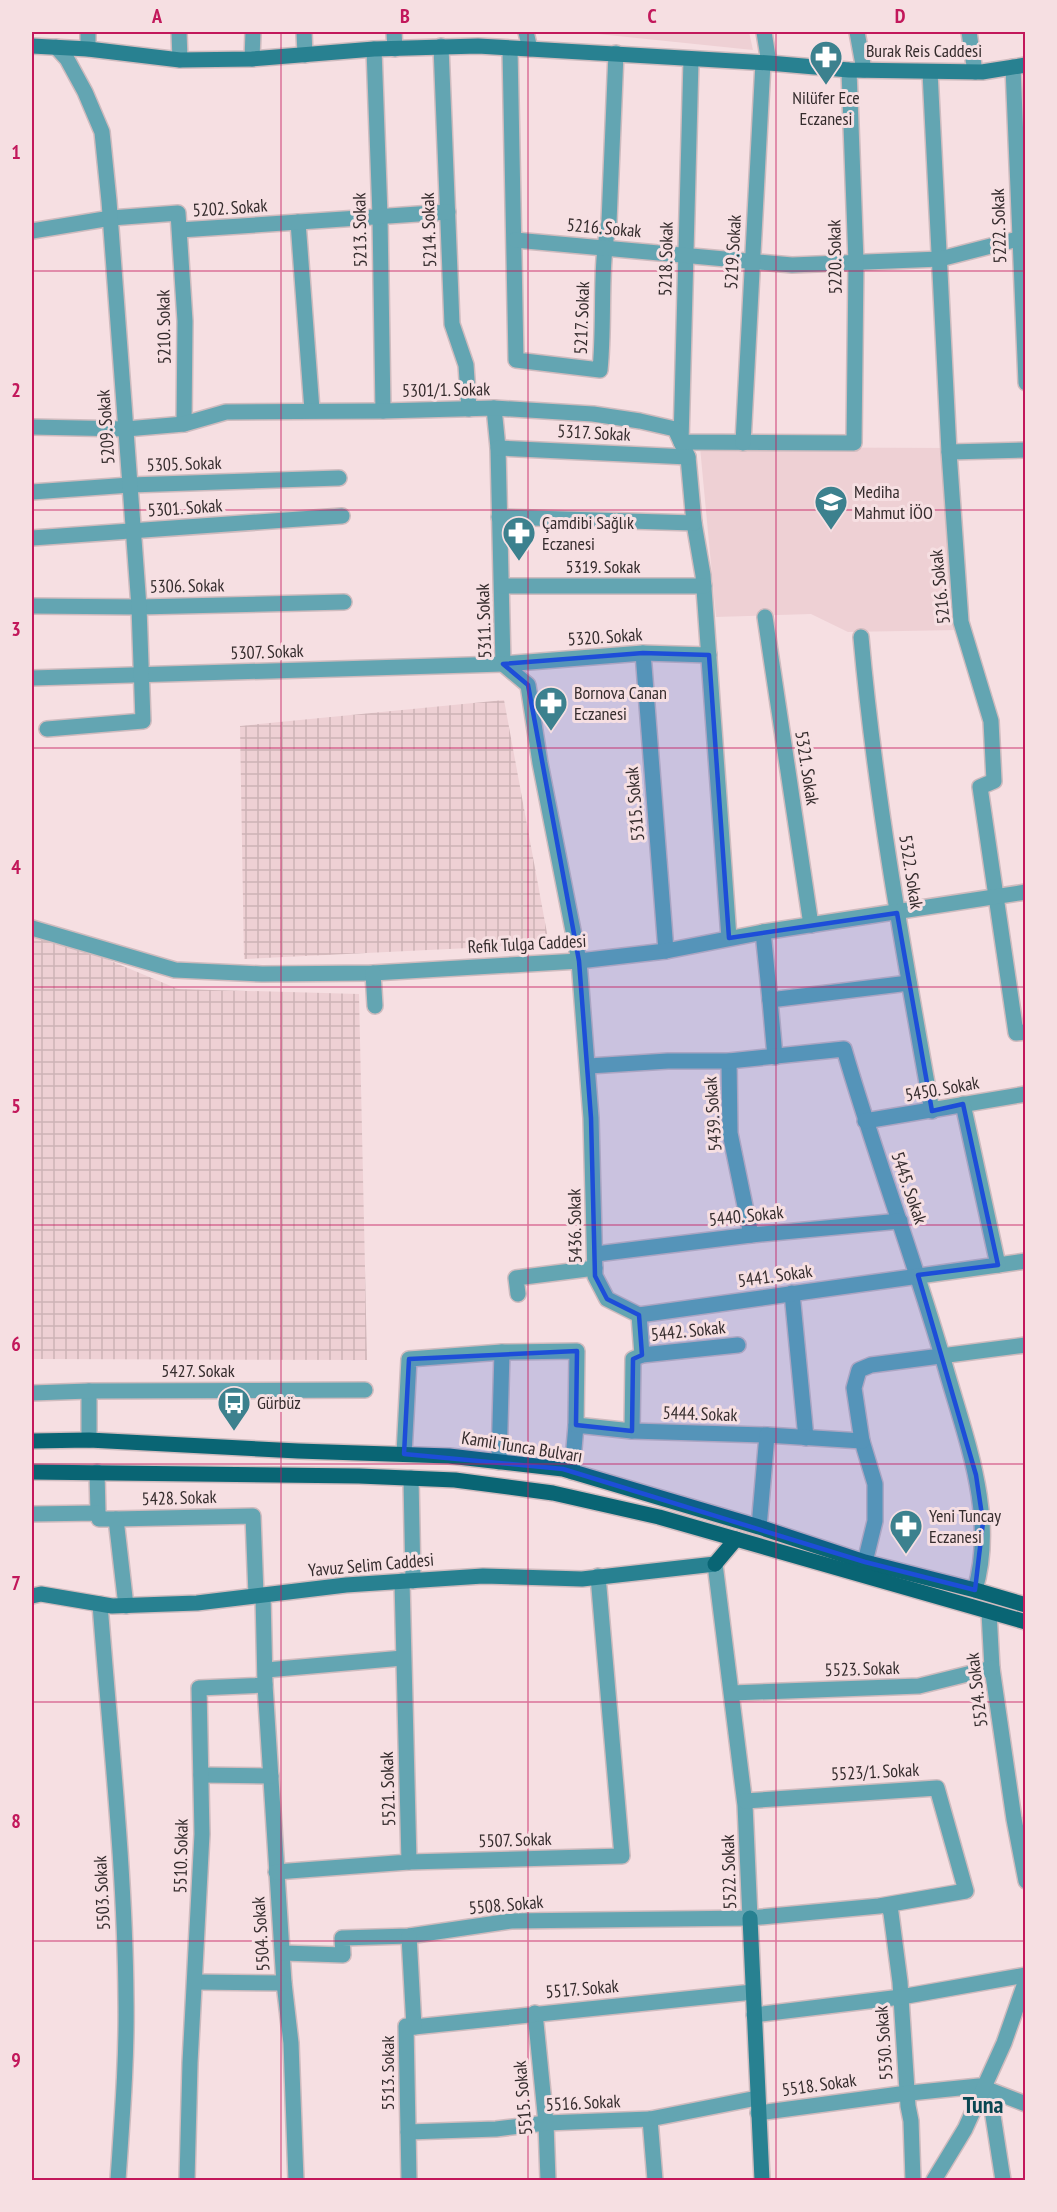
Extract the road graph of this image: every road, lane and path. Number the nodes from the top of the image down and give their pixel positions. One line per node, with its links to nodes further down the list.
1 (88, 32): 13 (street)
2 (179, 32): 21 (street)
3 (253, 32): 20 (street)
4 (304, 32): 19 (street)
5 (394, 32): 15 (street)
6 (526, 32): 17 (street)
7 (764, 32): 23 (street, 5219. Sokak)
8 (857, 32): 25 (street, 5220. Sokak)
9 (969, 32): 27 (street)
10 (32, 46): 12 (main road, Burak Reis Caddesi)
11 (441, 46): 15 (main road, Burak Reis Caddesi); 16 (main road, Burak Reis Caddesi); 28 (street, 5214. Sokak)
12 (56, 47): 13 (main road, Burak Reis Caddesi); 30 (street, 5209. Sokak)
13 (88, 49): 21 (main road, Burak Reis Caddesi)
14 (374, 49): 15 (main road, Burak Reis Caddesi); 19 (main road, Burak Reis Caddesi); 29 (street, 5213. Sokak)
15 (395, 49)
16 (510, 49): 17 (main road, Burak Reis Caddesi); 35 (street, 5217. Sokak)
17 (530, 49): 18 (main road, Burak Reis Caddesi)
18 (616, 53): 22 (main road, Burak Reis Caddesi); 36 (street, 5217. Sokak)
19 (305, 55): 20 (main road, Burak Reis Caddesi)
20 (252, 59): 21 (main road, Burak Reis Caddesi)
21 (180, 60)
22 (691, 60): 23 (main road, Burak Reis Caddesi); 37 (street, 5218. Sokak)
23 (766, 63): 25 (main road, Burak Reis Caddesi); 39 (street, 5219. Sokak)
24 (1019, 66): 27 (main road, Burak Reis Caddesi); 34 (street, 5222. Sokak)
25 (856, 70): 26 (main road, Burak Reis Caddesi); 40 (street, 5220. Sokak)
26 (930, 72): 27 (main road, Burak Reis Caddesi); 38 (street, 5216. Sokak)
27 (975, 72)
28 (448, 212): 29 (street, 5202. Sokak); 43 (street, 5214. Sokak)
29 (380, 216): 31 (street, 5202. Sokak); 45 (street, 5213. Sokak)
30 (111, 218): 32 (street, 5202. Sokak); 33 (street, 5202. Sokak); 48 (street, 5209. Sokak)
31 (298, 222): 33 (street, 5202. Sokak); 44 (street)
32 (32, 231)
33 (180, 231): 46 (street, 5210. Sokak)
34 (1022, 238): 38 (street, 5216. Sokak); 41 (street, 5222. Sokak)
35 (515, 240): 36 (street, 5216. Sokak); 36 (street, 5217. Sokak)
36 (604, 247): 37 (street, 5216. Sokak)
37 (686, 255): 39 (street, 5216. Sokak); 49 (street, 5218. Sokak)
38 (940, 259): 40 (street, 5216. Sokak); 53 (street, 5216. Sokak)
39 (752, 262): 40 (street, 5216. Sokak); 50 (street, 5219. Sokak)
40 (856, 262): 50 (street, 5220. Sokak)
41 (1026, 383)
42 (494, 408): 43 (street, 5301/1. Sokak); 49 (street, 5301/1. Sokak); 51 (street, 5311. Sokak)
43 (469, 409): 45 (street, 5301/1. Sokak)
44 (312, 410): 45 (street, 5301/1. Sokak); 46 (street, 5301/1. Sokak)
45 (383, 411)
46 (184, 424): 48 (street, 5301/1. Sokak)
47 (32, 427): 48 (street, 5301/1. Sokak)
48 (126, 429): 56 (street, 5209. Sokak)
49 (681, 442): 50 (street); 54 (street, 5218. Sokak)
50 (743, 443)
51 (498, 448): 54 (street, 5317. Sokak); 59 (street, 5311. Sokak)
52 (1026, 450): 53 (street)
53 (949, 452): 77 (street, 5216. Sokak)
54 (688, 457): 60 (street)
55 (339, 478): 56 (street, 5305. Sokak)
56 (130, 485): 57 (street, 5305. Sokak); 61 (street, 5209. Sokak)
57 (32, 492)
58 (342, 516): 61 (street, 5301. Sokak)
59 (500, 517): 60 (street); 63 (street, 5311. Sokak)
60 (694, 523): 64 (street)
61 (133, 531): 62 (street, 5301. Sokak); 67 (street, 5209. Sokak)
62 (32, 538)
63 (502, 586): 64 (street, 5319. Sokak); 72 (street, 5311. Sokak)
64 (704, 586): 71 (street)
65 (344, 602): 67 (street, 5306. Sokak)
66 (32, 606): 67 (street, 5306. Sokak)
67 (139, 607): 73 (street, 5209. Sokak)
68 (765, 617): 79 (street, 5321. Sokak)
69 (861, 637): 78 (street, 5322. Sokak)
70 (643, 653): 71 (street, 5320. Sokak); 72 (street, 5320. Sokak); 83 (street, 5315. Sokak)
71 (710, 655): 82 (street)
72 (503, 664): 73 (street, 5307. Sokak); 84 (street, 5311. Sokak)
73 (143, 675): 74 (street, 5307. Sokak); 75 (street, 5209. Sokak)
74 (32, 678)
75 (47, 729)
76 (1026, 892): 77 (street, Refik Tulga Caddesi)
77 (996, 898): 78 (street, Refik Tulga Caddesi); 89 (street)
78 (897, 913): 79 (street, Refik Tulga Caddesi); 86 (street, 5322. Sokak)
79 (811, 925): 81 (street, Refik Tulga Caddesi)
80 (32, 928): 85 (street, Refik Tulga Caddesi)
81 (763, 932): 82 (street, Refik Tulga Caddesi); 87 (street)
82 (729, 938): 83 (street, Refik Tulga Caddesi)
83 (666, 951): 84 (street, Refik Tulga Caddesi)
84 (579, 961): 85 (street, Refik Tulga Caddesi); 92 (street, 5436. Sokak)
85 (373, 974): 88 (street)
86 (909, 984): 87 (street); 95 (street, 5322. Sokak)
87 (770, 1000): 90 (street)
88 (375, 1006)
89 (1026, 1032)
90 (775, 1057): 91 (street, 5445. Sokak); 96 (street, 5445. Sokak)
91 (729, 1061): 92 (street, 5445. Sokak); 98 (street, 5439. Sokak)
92 (589, 1065): 99 (street, 5436. Sokak)
93 (1026, 1094): 94 (street, 5450. Sokak)
94 (963, 1104): 95 (street, 5450. Sokak); 101 (street)
95 (932, 1111): 96 (street, 5450. Sokak)
96 (865, 1121): 97 (street, 5445. Sokak)
97 (900, 1221): 98 (street, 5440. Sokak); 102 (street, 5445. Sokak)
98 (752, 1235): 99 (street, 5440. Sokak)
99 (595, 1261): 104 (street, 5440. Sokak); 105 (street, 5436. Sokak)
100 (1026, 1261): 101 (street, 5441. Sokak)
101 (998, 1265): 102 (street, 5441. Sokak)
102 (918, 1275): 103 (street, 5441. Sokak); 110 (street, 5445. Sokak)
103 (792, 1293): 105 (street, 5441. Sokak); 117 (street)
104 (518, 1294)
105 (639, 1315): 109 (street)
106 (738, 1345): 109 (street, 5442. Sokak)
107 (1026, 1345): 110 (street)
108 (502, 1352): 114 (street); 121 (street); 122 (street)
109 (642, 1355): 115 (street)
110 (942, 1355): 120 (street); 136 (street, 5445. Sokak)
111 (88, 1390): 112 (street, 5427. Sokak); 113 (street, 5427. Sokak); 118 (street)
112 (365, 1390)
113 (32, 1392)
114 (576, 1425): 115 (street); 125 (street)
115 (632, 1431): 116 (street, 5444. Sokak)
116 (767, 1435): 117 (street, 5444. Sokak); 130 (street)
117 (806, 1438): 120 (street, 5444. Sokak)
118 (88, 1440): 119 (main road, Kamil Tunca Bulvarı); 121 (main road, Kamil Tunca Bulvarı)
119 (32, 1441)
120 (862, 1441): 132 (street)
121 (404, 1455): 122 (main road, Kamil Tunca Bulvarı)
122 (499, 1462): 125 (main road, Kamil Tunca Bulvarı)
123 (32, 1472): 124 (main road)
124 (97, 1472): 126 (main road); 128 (street)
125 (572, 1472): 130 (main road, Kamil Tunca Bulvarı)
126 (411, 1478): 131 (main road); 135 (street, 5521. Sokak)
127 (32, 1514): 128 (street, 5428. Sokak)
128 (98, 1514): 129 (street, 5428. Sokak)
129 (116, 1519): 137 (street, 5428. Sokak); 141 (street)
130 (759, 1527): 132 (main road, Kamil Tunca Bulvarı)
131 (736, 1539): 133 (main road); 142 (main road)
132 (865, 1562): 136 (main road, Kamil Tunca Bulvarı)
133 (715, 1564): 134 (main road, Yavuz Selim Caddesi); 147 (street, 5522. Sokak)
134 (598, 1576): 135 (main road, Yavuz Selim Caddesi); 151 (street, 5507. Sokak)
135 (408, 1581): 137 (main road, Yavuz Selim Caddesi); 144 (street, 5521. Sokak)
136 (975, 1590): 140 (main road, Kamil Tunca Bulvarı)
137 (259, 1595): 141 (main road, Yavuz Selim Caddesi); 146 (street)
138 (32, 1596): 139 (main road, Yavuz Selim Caddesi)
139 (100, 1604): 141 (main road, Yavuz Selim Caddesi); 174 (street, 5503. Sokak)
140 (1026, 1605)
141 (126, 1606)
142 (989, 1612): 143 (main road); 145 (street, 5524. Sokak)
143 (1026, 1622)
144 (403, 1658): 146 (street); 151 (street, 5521. Sokak)
145 (992, 1668): 147 (street, 5523. Sokak); 153 (street, 5524. Sokak)
146 (266, 1678): 148 (street, 5510. Sokak); 149 (street, 5504. Sokak)
147 (732, 1693): 150 (street, 5522. Sokak)
148 (201, 1775): 149 (street); 160 (street, 5510. Sokak)
149 (271, 1776): 152 (street, 5504. Sokak)
150 (745, 1801): 154 (street, 5523/1. Sokak); 156 (street, 5522. Sokak)
151 (409, 1862): 152 (street)
152 (276, 1872): 158 (street, 5504. Sokak)
153 (1024, 1875)
154 (966, 1891): 155 (street, 5508. Sokak)
155 (888, 1905): 156 (street, 5508. Sokak); 163 (street, 5530. Sokak)
156 (750, 1918): 157 (street, 5508. Sokak); 162 (main road, 5522. Sokak)
157 (409, 1936): 158 (street, 5508. Sokak); 166 (street, 5513. Sokak)
158 (283, 1953): 161 (street, 5504. Sokak)
159 (1026, 1977): 163 (street); 167 (street)
160 (195, 1982): 161 (street); 175 (street, 5510. Sokak)
161 (284, 1983): 176 (street, 5504. Sokak)
162 (753, 1992): 164 (street, 5517. Sokak); 165 (main road, 5522. Sokak)
163 (901, 1997): 165 (street); 168 (street, 5530. Sokak)
164 (535, 2013): 166 (street, 5517. Sokak); 172 (street, 5515. Sokak)
165 (754, 2015): 170 (main road, 5522. Sokak)
166 (414, 2026): 173 (street, 5513. Sokak)
167 (986, 2089): 168 (street, 5518. Sokak); 169 (street, 5518. Sokak); 182 (street); 183 (street)
168 (907, 2094): 170 (street, 5518. Sokak); 181 (street, 5530. Sokak)
169 (1026, 2104)
170 (758, 2106): 171 (street, 5516. Sokak); 180 (main road, 5522. Sokak)
171 (650, 2119): 172 (street, 5516. Sokak); 179 (street)
172 (546, 2123): 173 (street, 5516. Sokak); 178 (street, 5515. Sokak)
173 (408, 2132): 177 (street, 5513. Sokak)
174 (118, 2181)
175 (187, 2181)
176 (296, 2181)
177 (409, 2181)
178 (548, 2181)
179 (655, 2181)
180 (762, 2181)
181 (913, 2181)
182 (934, 2181)
183 (1003, 2181)

